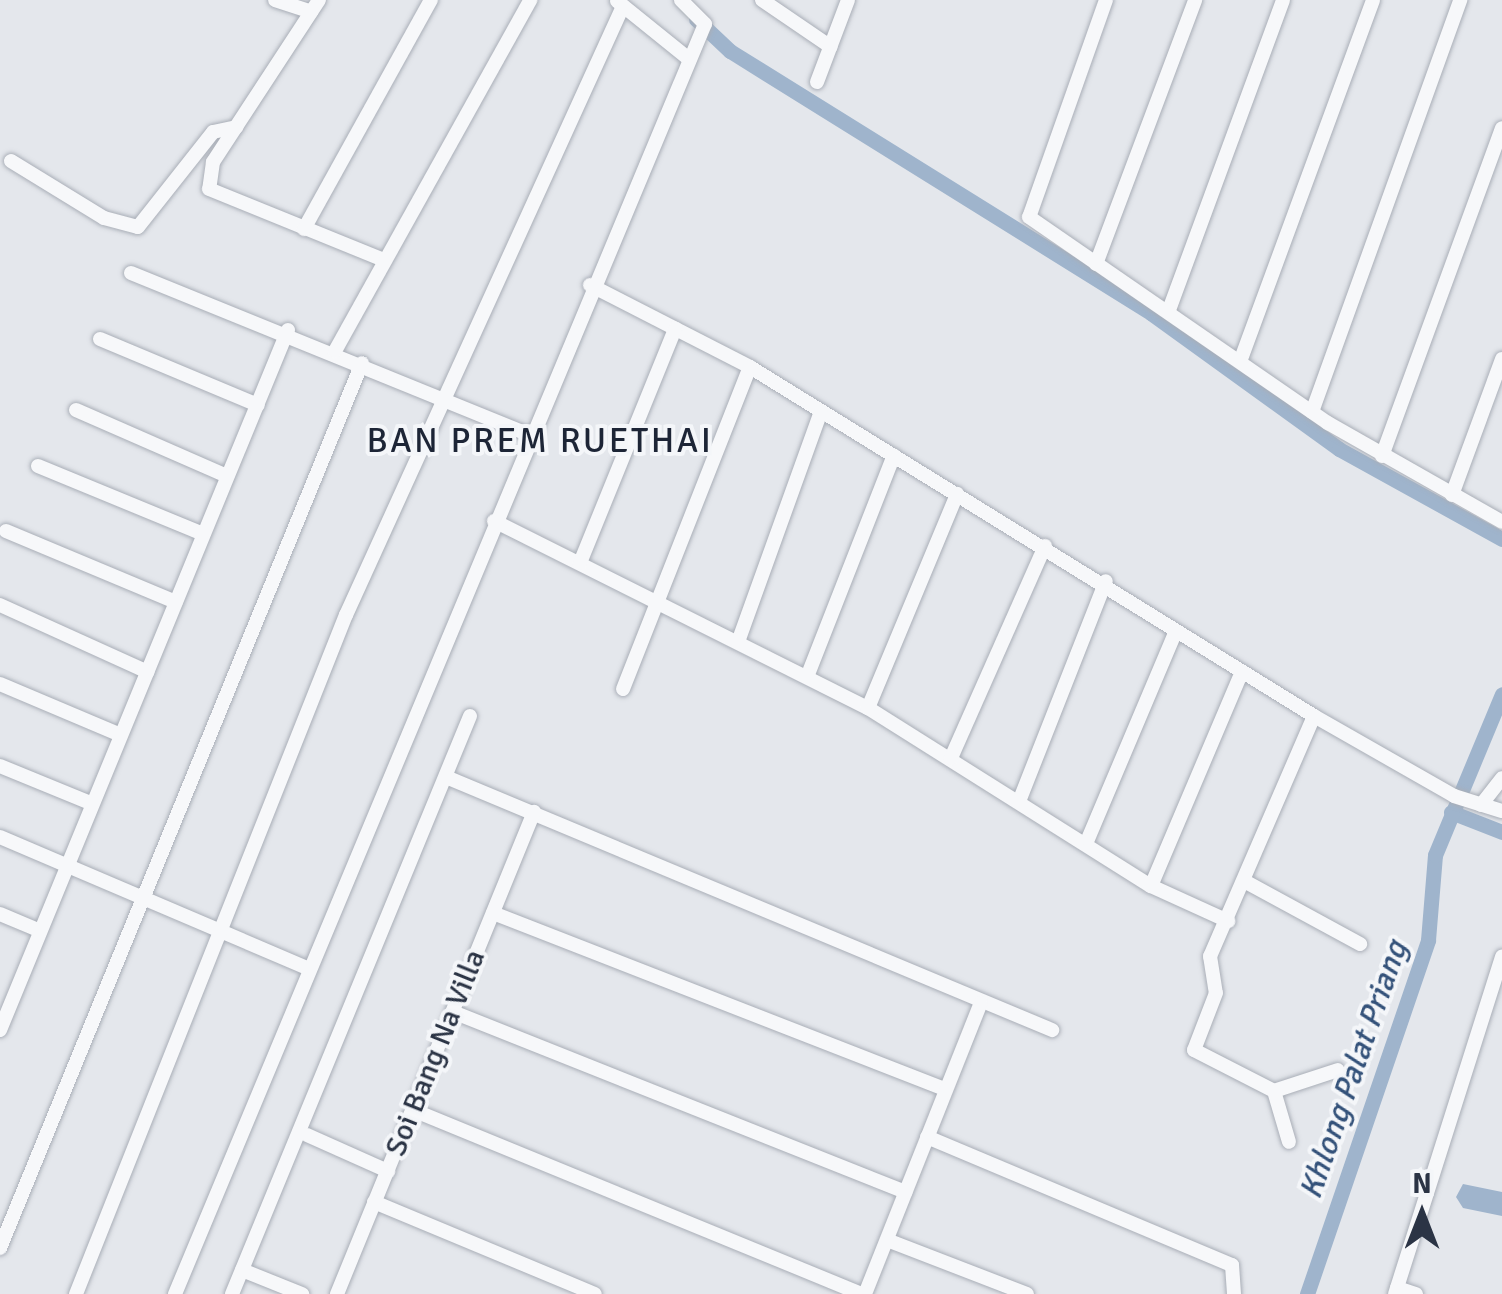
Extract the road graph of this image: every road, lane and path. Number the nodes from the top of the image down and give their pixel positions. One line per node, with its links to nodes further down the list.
1 (275, 0): 13 (street)
2 (431, 0): 20 (street)
3 (530, 0): 21 (street)
4 (762, 0): 14 (street)
5 (848, 0): 14 (street)
6 (1106, 0): 22 (street)
7 (1195, 0): 22 (street)
8 (1283, 0): 25 (street)
9 (1373, 0): 30 (street)
10 (1460, 0): 38 (street)
11 (688, 2): 15 (street)
12 (620, 3): 15 (street); 34 (street)
13 (315, 6): 17 (street)
14 (831, 47): 16 (street)
15 (691, 53): 24 (street)
16 (817, 82)
17 (236, 127): 19 (street); 20 (street)
18 (1502, 128): 41 (street)
19 (11, 161)
20 (304, 229): 21 (street)
21 (384, 260): 29 (street)
22 (1096, 264): 25 (street)
23 (132, 273): 27 (street)
24 (590, 285): 26 (street); 39 (street)
25 (1170, 310): 30 (street)
26 (675, 329): 33 (street); 51 (street)
27 (288, 330): 29 (street); 35 (street)
28 (100, 339): 35 (street)
29 (335, 351): 32 (street)
30 (1241, 359): 38 (street)
31 (1502, 360): 45 (street)
32 (362, 363): 34 (street); 81 (street)
33 (750, 367): 37 (street); 54 (street)
34 (443, 397): 39 (street); 86 (street)
35 (258, 405): 43 (street)
36 (76, 410): 43 (street)
37 (821, 410): 40 (street); 57 (street)
38 (1312, 412): 41 (street)
39 (532, 436): 46 (street)
40 (894, 456): 44 (street); 60 (street)
41 (1382, 456): 45 (street)
42 (38, 466): 49 (street)
43 (227, 476): 49 (street)
44 (957, 494): 50 (street); 63 (street)
45 (1452, 495): 47 (street)
46 (494, 520): 51 (street); 89 (street)
47 (1502, 522)
48 (6, 532): 53 (street)
49 (203, 534): 53 (street)
50 (1044, 546): 52 (street); 67 (street)
51 (580, 563): 54 (street)
52 (1106, 581): 56 (street); 71 (street)
53 (176, 602): 58 (street)
54 (661, 604): 57 (street); 62 (street)
55 (0, 606): 58 (street)
56 (1175, 633): 59 (street); 77 (street)
57 (738, 642): 60 (street)
58 (148, 672): 66 (street)
59 (1242, 672): 65 (street); 80 (street)
60 (807, 677): 63 (street)
61 (0, 684): 66 (street)
62 (623, 689)
63 (868, 708): 67 (street)
64 (470, 716): 69 (street)
65 (1314, 716): 73 (street); 79 (street)
66 (121, 735): 72 (street)
67 (951, 758): 71 (street)
68 (0, 766): 72 (street)
69 (446, 777): 75 (street); 107 (street)
70 (1502, 778): 73 (street)
71 (1020, 799): 77 (street)
72 (90, 803): 78 (street)
73 (1475, 803): 74 (street)
74 (1502, 810)
75 (534, 812): 82 (street, Soi Bang Na Villa); 91 (street)
76 (0, 837): 78 (street)
77 (1088, 840): 80 (street)
78 (67, 864): 81 (street); 85 (street)
79 (1246, 882): 84 (street); 87 (street)
80 (1152, 886): 84 (street)
81 (145, 898): 86 (street); 106 (street)
82 (493, 913): 92 (street, Soi Bang Na Villa); 96 (street)
83 (0, 914): 85 (street)
84 (1228, 921): 97 (street)
85 (38, 930): 90 (street)
86 (222, 933): 89 (street); 109 (street)
87 (1360, 944)
88 (1502, 957): 108 (street)
89 (309, 969): 110 (street)
90 (7, 996): 93 (street)
91 (981, 1002): 94 (street); 96 (street)
92 (453, 1012): 98 (street, Soi Bang Na Villa); 103 (street)
93 (0, 1030)
94 (1052, 1030)
95 (1338, 1070): 97 (street)
96 (946, 1090): 100 (street)
97 (1274, 1091): 101 (street)
98 (413, 1110): 102 (street, Soi Bang Na Villa); 115 (street)
99 (307, 1135): 102 (street)
100 (927, 1138): 103 (street); 117 (street)
101 (1288, 1142)
102 (388, 1172): 104 (street, Soi Bang Na Villa)
103 (906, 1192): 105 (street)
104 (374, 1202): 113 (street, Soi Bang Na Villa); 114 (street)
105 (887, 1240): 115 (street); 116 (street)
106 (0, 1248)
107 (242, 1270): 111 (street); 112 (street)
108 (1396, 1291): 118 (street)
109 (76, 1294)
110 (175, 1294)
111 (232, 1294)
112 (302, 1294)
113 (337, 1294)
114 (595, 1294)
115 (863, 1294)
116 (1027, 1294)
117 (1234, 1294)
118 (1416, 1294)

